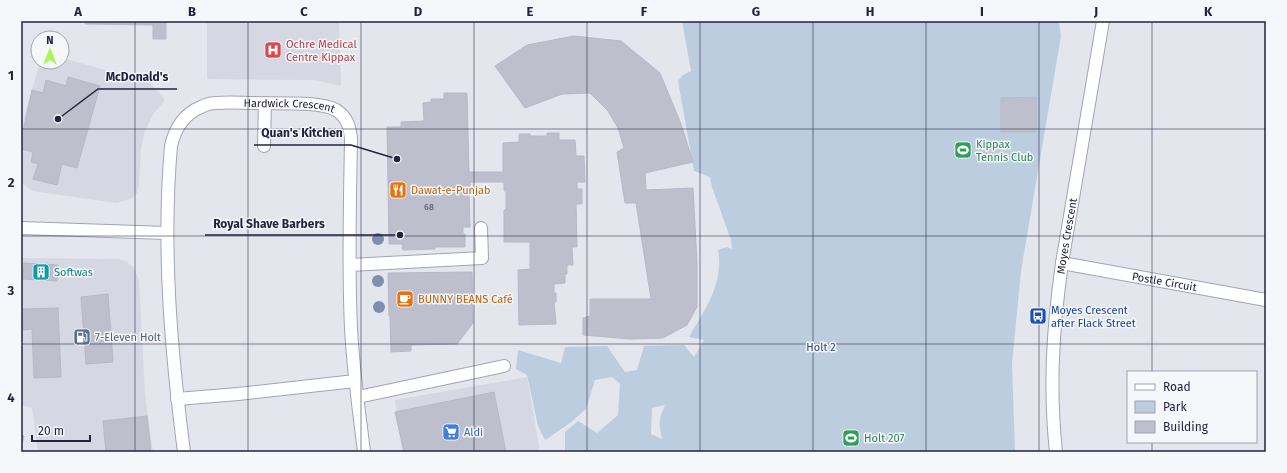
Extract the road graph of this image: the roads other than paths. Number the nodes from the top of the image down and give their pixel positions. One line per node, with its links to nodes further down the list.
1 (1103, 21): 7 (street, Moyes Crescent)
2 (265, 103): 3 (street); 6 (street, Hardwick Crescent); 8 (street, Hardwick Crescent)
3 (264, 146)
4 (21, 228): 6 (street)
5 (481, 228): 8 (street)
6 (167, 233): 13 (street, Hardwick Crescent)
7 (1062, 262): 9 (street, Postle Circuit); 16 (street, Moyes Crescent)
8 (350, 265): 11 (street, Hardwick Crescent)
9 (1266, 300)
10 (504, 366): 12 (street)
11 (355, 381): 12 (street, Hardwick Crescent); 13 (street)
12 (358, 397): 15 (street, Hardwick Crescent)
13 (177, 399): 14 (street, Hardwick Crescent)
14 (184, 452)
15 (364, 452)
16 (1056, 452)

